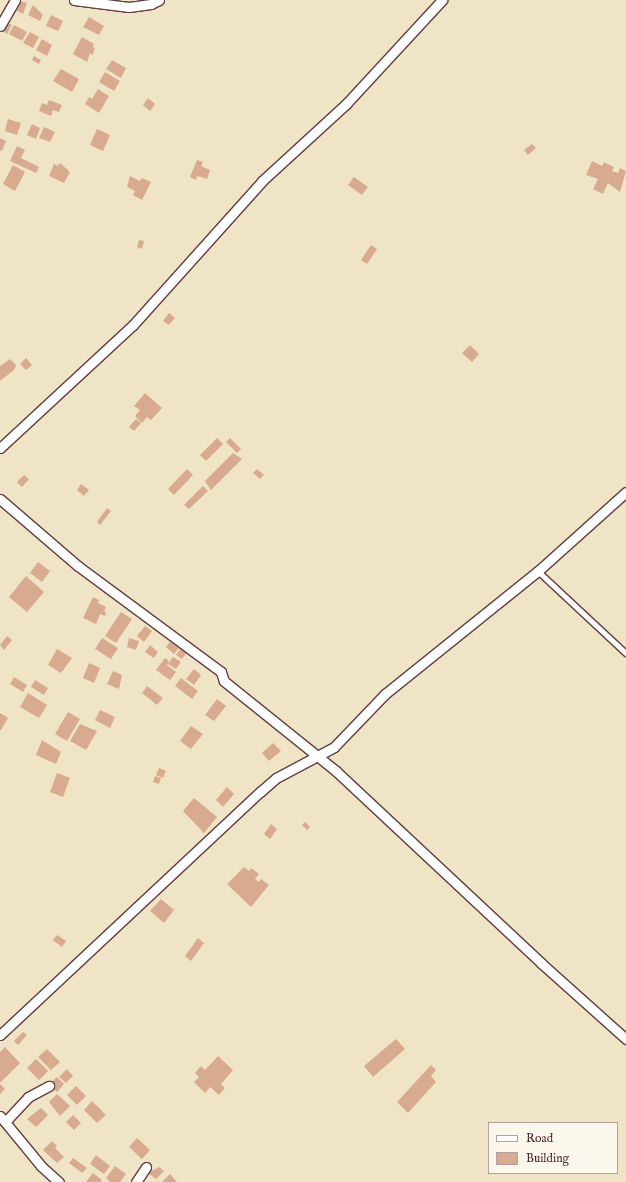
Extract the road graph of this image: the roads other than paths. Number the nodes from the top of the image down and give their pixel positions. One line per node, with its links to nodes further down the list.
1 (15, 0): 5 (street)
2 (74, 0): 3 (street)
3 (159, 0)
4 (442, 0): 6 (street)
5 (0, 26)
6 (0, 448)
7 (626, 492): 9 (street)
8 (0, 500): 11 (street)
9 (538, 571): 10 (lane); 11 (street)
10 (626, 653)
11 (317, 756): 12 (street); 13 (street)
12 (0, 1035)
13 (626, 1040)
14 (48, 1086): 15 (street)
15 (3, 1119): 17 (street)
16 (146, 1167): 18 (street)
17 (59, 1182)
18 (136, 1182)

